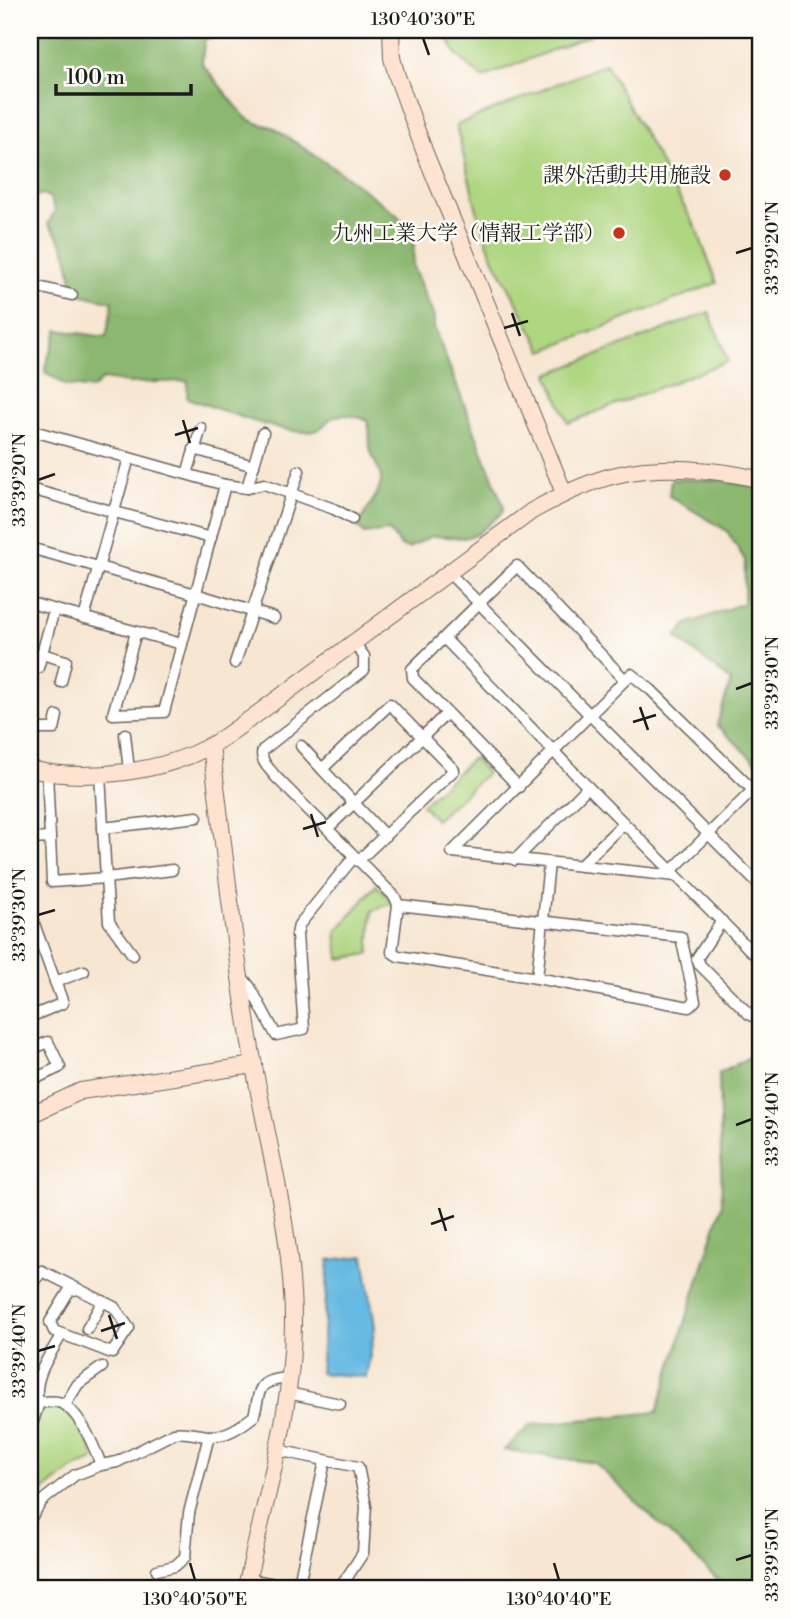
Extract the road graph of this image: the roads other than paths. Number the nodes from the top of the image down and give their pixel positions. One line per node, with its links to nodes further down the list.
1 (391, 30): 16 (street)
2 (30, 285): 3 (street)
3 (72, 295)
4 (201, 428): 7 (street)
5 (30, 430): 8 (street)
6 (263, 433): 9 (street)
7 (194, 449): 9 (street); 11 (street)
8 (129, 458): 11 (street); 18 (street)
9 (254, 466): 14 (street)
10 (299, 471): 17 (street)
11 (187, 474): 13 (street)
12 (761, 480): 16 (street)
13 (225, 485): 14 (street); 20 (street)
14 (247, 488): 17 (street)
15 (30, 489): 18 (street)
16 (564, 493): 23 (street)
17 (292, 494): 19 (street); 28 (street)
18 (114, 512): 20 (street); 22 (street)
19 (352, 519)
20 (211, 538): 24 (street)
21 (30, 548): 22 (street)
22 (99, 567): 24 (street); 29 (street)
23 (447, 572): 25 (street); 33 (street)
24 (196, 594): 28 (street); 34 (street)
25 (480, 602): 32 (street); 38 (street); 40 (street)
26 (30, 603): 27 (street)
27 (54, 610): 29 (street); 35 (street)
28 (253, 611): 30 (street); 36 (street)
29 (84, 618): 31 (street)
30 (274, 618)
31 (136, 632): 34 (street); 34 (street)
32 (445, 639): 48 (street); 54 (street)
33 (354, 642): 46 (street); 61 (street)
34 (183, 644)
35 (42, 654): 37 (street); 39 (street)
36 (235, 663)
37 (30, 666)
38 (625, 680): 40 (street); 56 (street)
39 (61, 682)
40 (591, 715): 48 (street); 62 (street)
41 (57, 716): 44 (street)
42 (442, 718): 45 (street)
43 (125, 734): 51 (street)
44 (30, 736)
45 (422, 737): 50 (street); 57 (street); 63 (street)
46 (211, 746): 51 (street); 83 (street)
47 (301, 746): 50 (street)
48 (554, 751): 54 (street); 55 (street)
49 (30, 769): 52 (street)
50 (322, 769): 57 (street)
51 (129, 771): 53 (street)
52 (47, 772): 53 (street); 64 (street)
53 (100, 775): 60 (street)
54 (519, 787): 67 (street)
55 (588, 787): 59 (street); 67 (street)
56 (757, 794): 62 (street)
57 (355, 803): 61 (street); 63 (street)
58 (197, 817): 60 (street)
59 (624, 823): 69 (street); 71 (street)
60 (103, 828): 72 (street)
61 (328, 828): 66 (street)
62 (708, 834): 71 (street); 73 (street)
63 (385, 836): 66 (street)
64 (50, 838): 65 (street); 72 (street)
65 (30, 839)
66 (356, 859): 74 (street); 83 (street)
67 (515, 860): 68 (street)
68 (549, 863): 69 (street); 77 (street)
69 (580, 866): 71 (street)
70 (172, 870): 72 (street)
71 (673, 874): 76 (street)
72 (106, 878): 80 (street)
73 (761, 887)
74 (398, 905): 77 (street); 84 (street)
75 (30, 913): 85 (street)
76 (722, 921): 79 (street); 87 (street)
77 (543, 922): 84 (street); 84 (street)
78 (761, 936): 79 (street)
79 (748, 948): 81 (street)
80 (133, 955)
81 (761, 961)
82 (84, 971): 85 (street)
83 (239, 975): 89 (street)
84 (537, 978)
85 (55, 982): 86 (street)
86 (30, 1017)
87 (761, 1020)
88 (30, 1050): 90 (street)
89 (254, 1065): 91 (street); 98 (street)
90 (30, 1081)
91 (30, 1115)
92 (30, 1287): 93 (street)
93 (78, 1289): 94 (street); 96 (street)
94 (103, 1301): 95 (street); 96 (street)
95 (87, 1329)
96 (62, 1334): 100 (street)
97 (102, 1367): 102 (street)
98 (291, 1377): 99 (street); 104 (street)
99 (288, 1394): 101 (street); 105 (street)
100 (39, 1403): 102 (street); 103 (street)
101 (340, 1404)
102 (65, 1405): 107 (street)
103 (30, 1430)
104 (209, 1436): 107 (street); 109 (street)
105 (277, 1450): 106 (street); 110 (street)
106 (325, 1461): 111 (street); 112 (street)
107 (101, 1465): 108 (street)
108 (30, 1519)
109 (157, 1570)
110 (247, 1583): 111 (street)
111 (297, 1588)
112 (340, 1588)

